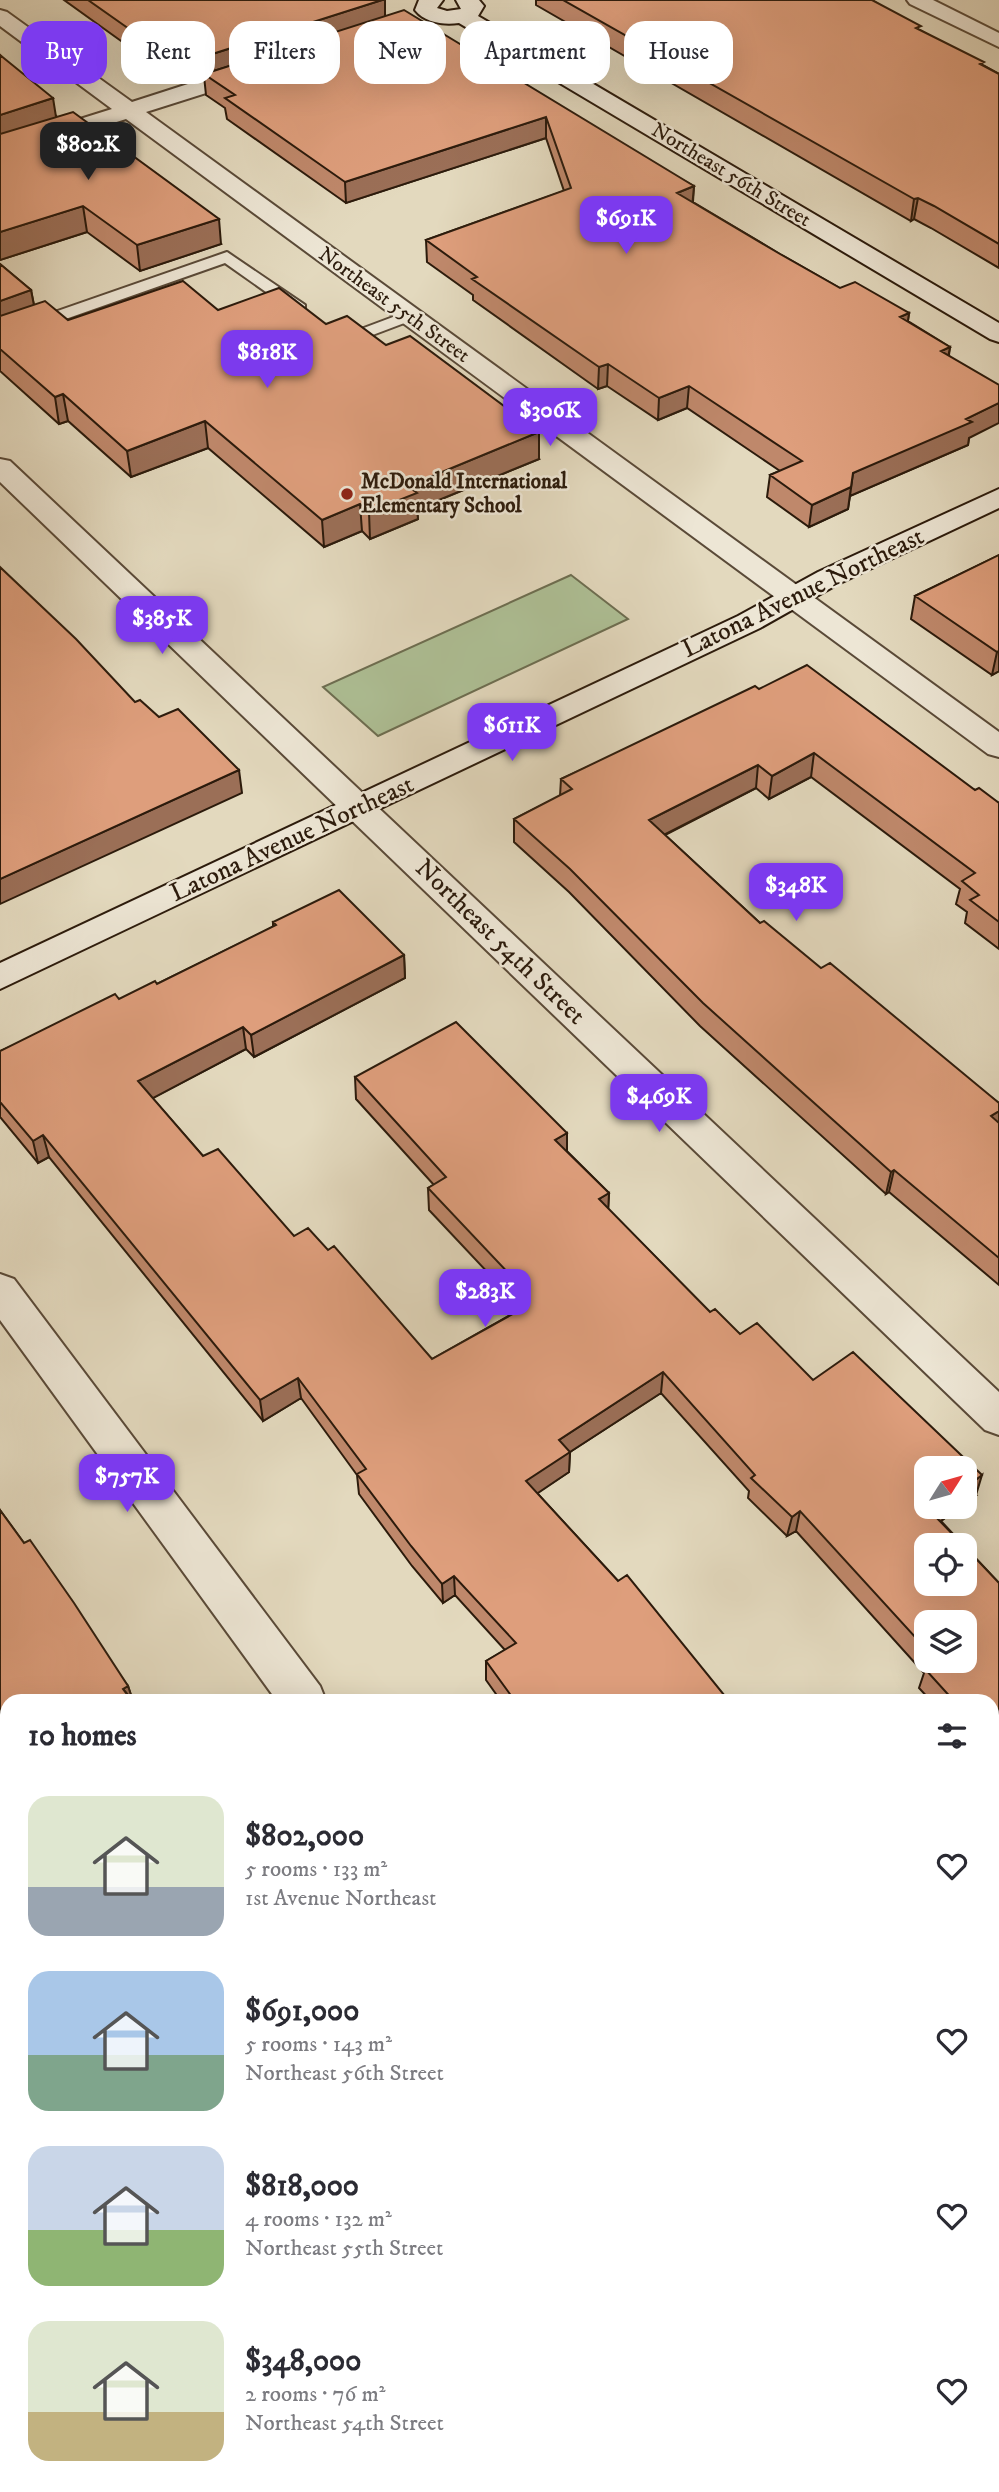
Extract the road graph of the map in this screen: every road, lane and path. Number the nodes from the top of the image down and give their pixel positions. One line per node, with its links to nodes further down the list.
1 (917, 0): 6 (street)
2 (468, 4): 3 (street); 11 (street, Northeast 56th Street)
3 (431, 6): 5 (street)
4 (0, 16): 8 (street, Northeast 55th Street)
5 (407, 20)
6 (999, 41)
7 (229, 78): 8 (street)
8 (129, 111): 9 (street); 10 (street, Northeast 55th Street)
9 (0, 152)
10 (410, 316): 12 (lane); 15 (street, Northeast 55th Street)
11 (999, 334)
12 (0, 337)
13 (0, 467): 17 (street, Northeast 54th Street)
14 (999, 497): 15 (street, Latona Avenue Northeast)
15 (793, 596): 16 (street, Northeast 55th Street); 17 (street, Latona Avenue Northeast)
16 (999, 747)
17 (359, 808): 18 (street, Latona Avenue Northeast); 20 (street, Northeast 54th Street)
18 (0, 977)
19 (0, 1290): 21 (street)
20 (999, 1418)
21 (299, 1694)

